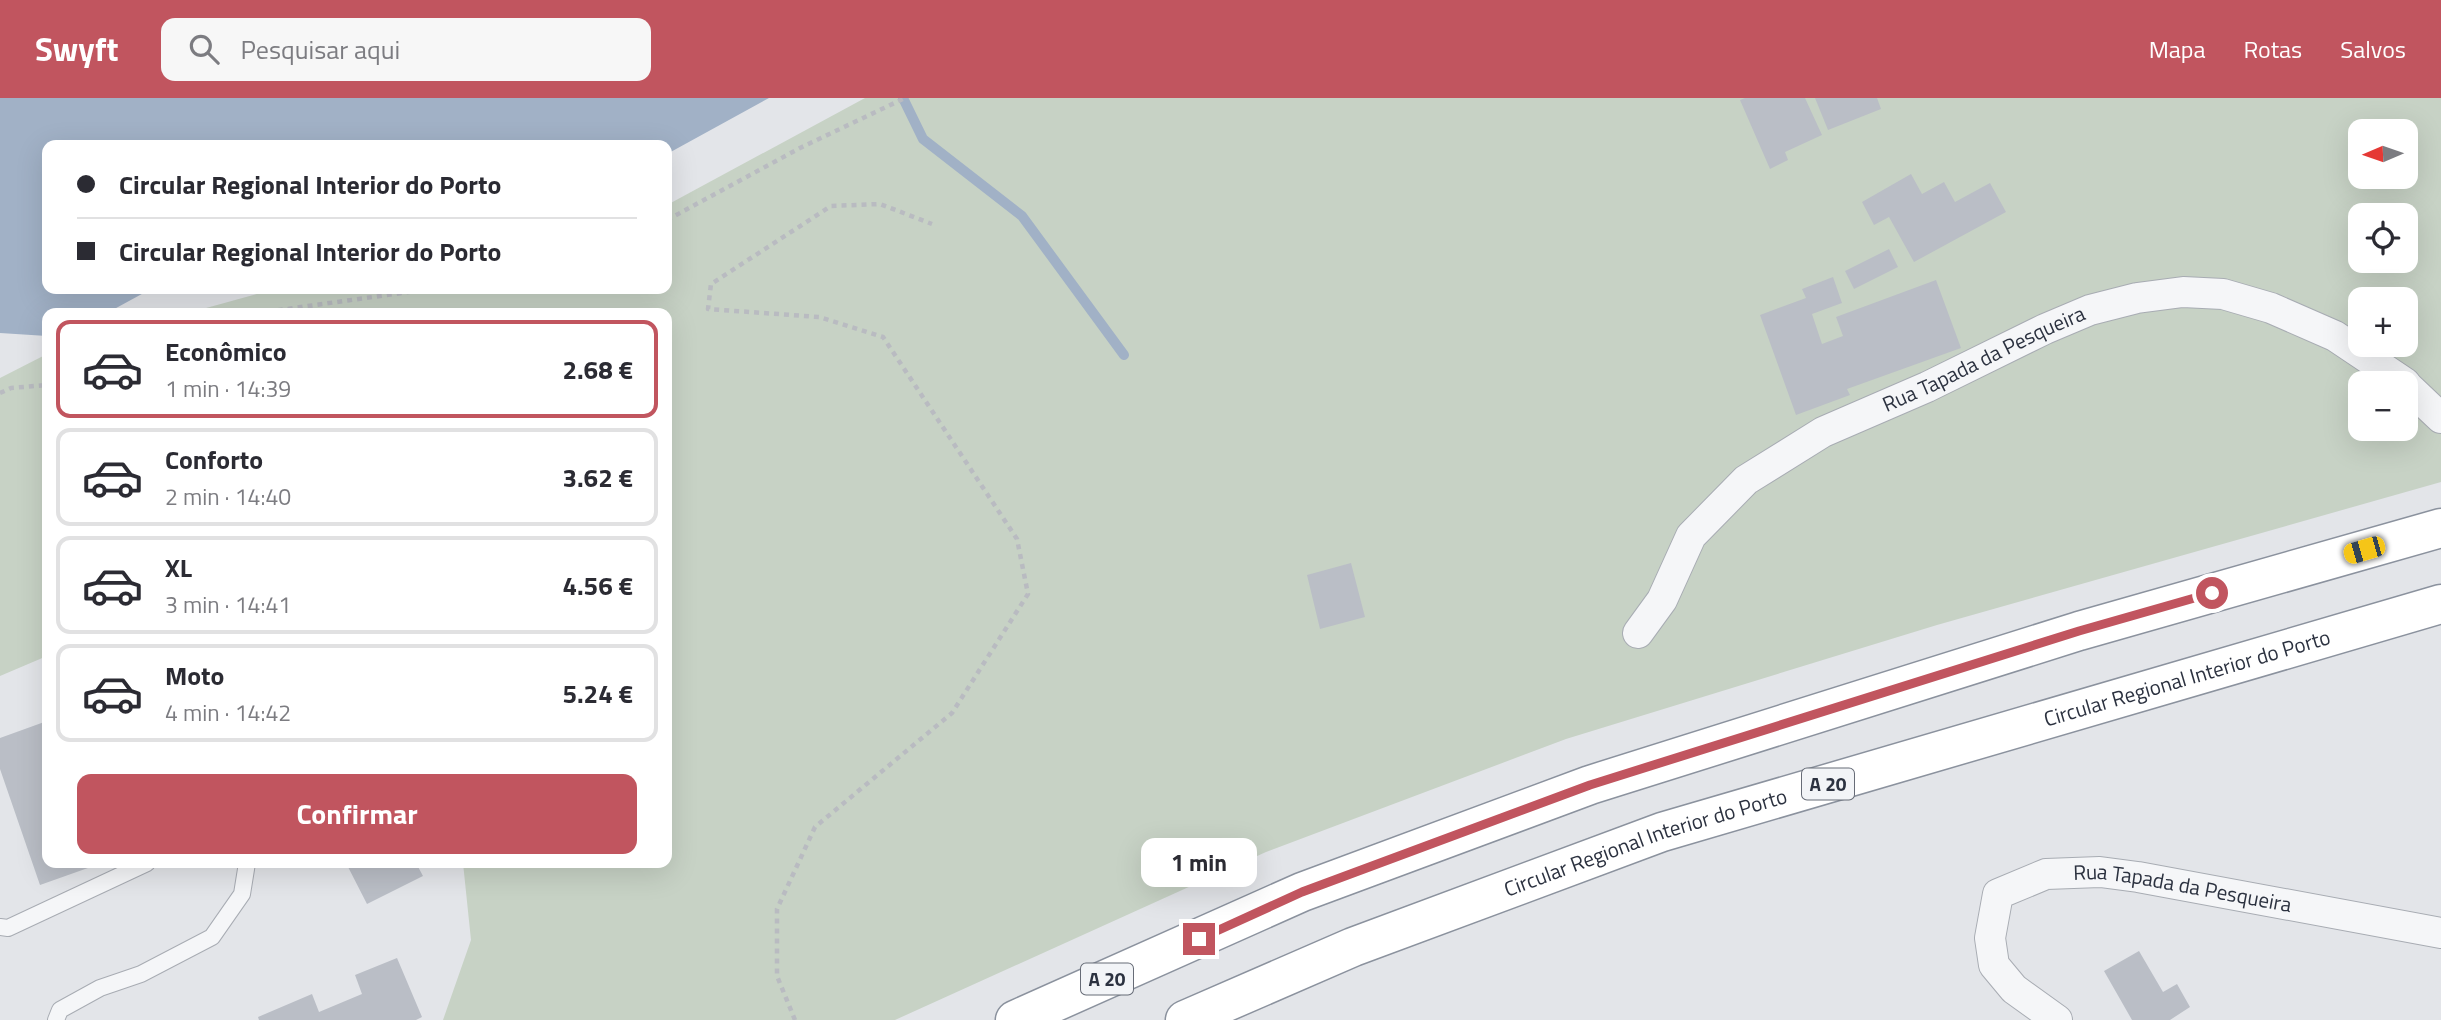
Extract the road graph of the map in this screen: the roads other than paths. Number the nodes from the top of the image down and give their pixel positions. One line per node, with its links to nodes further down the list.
1 (2387, 371): 6 (street, Rua Tapada da Pesqueira)
2 (2418, 396): 3 (street, Rua Tapada da Pesqueira)
3 (2441, 418)
4 (2436, 529): 12 (highway, A 20)
5 (2441, 604): 13 (highway, Circular Regional Interior do Porto / A 20)
6 (1637, 633)
7 (136, 868): 9 (lane)
8 (246, 868): 11 (lane)
9 (0, 928)
10 (2441, 933): 14 (street, Rua Tapada da Pesqueira)
11 (56, 1020)
12 (1015, 1020)
13 (1185, 1020)
14 (2057, 1020)

